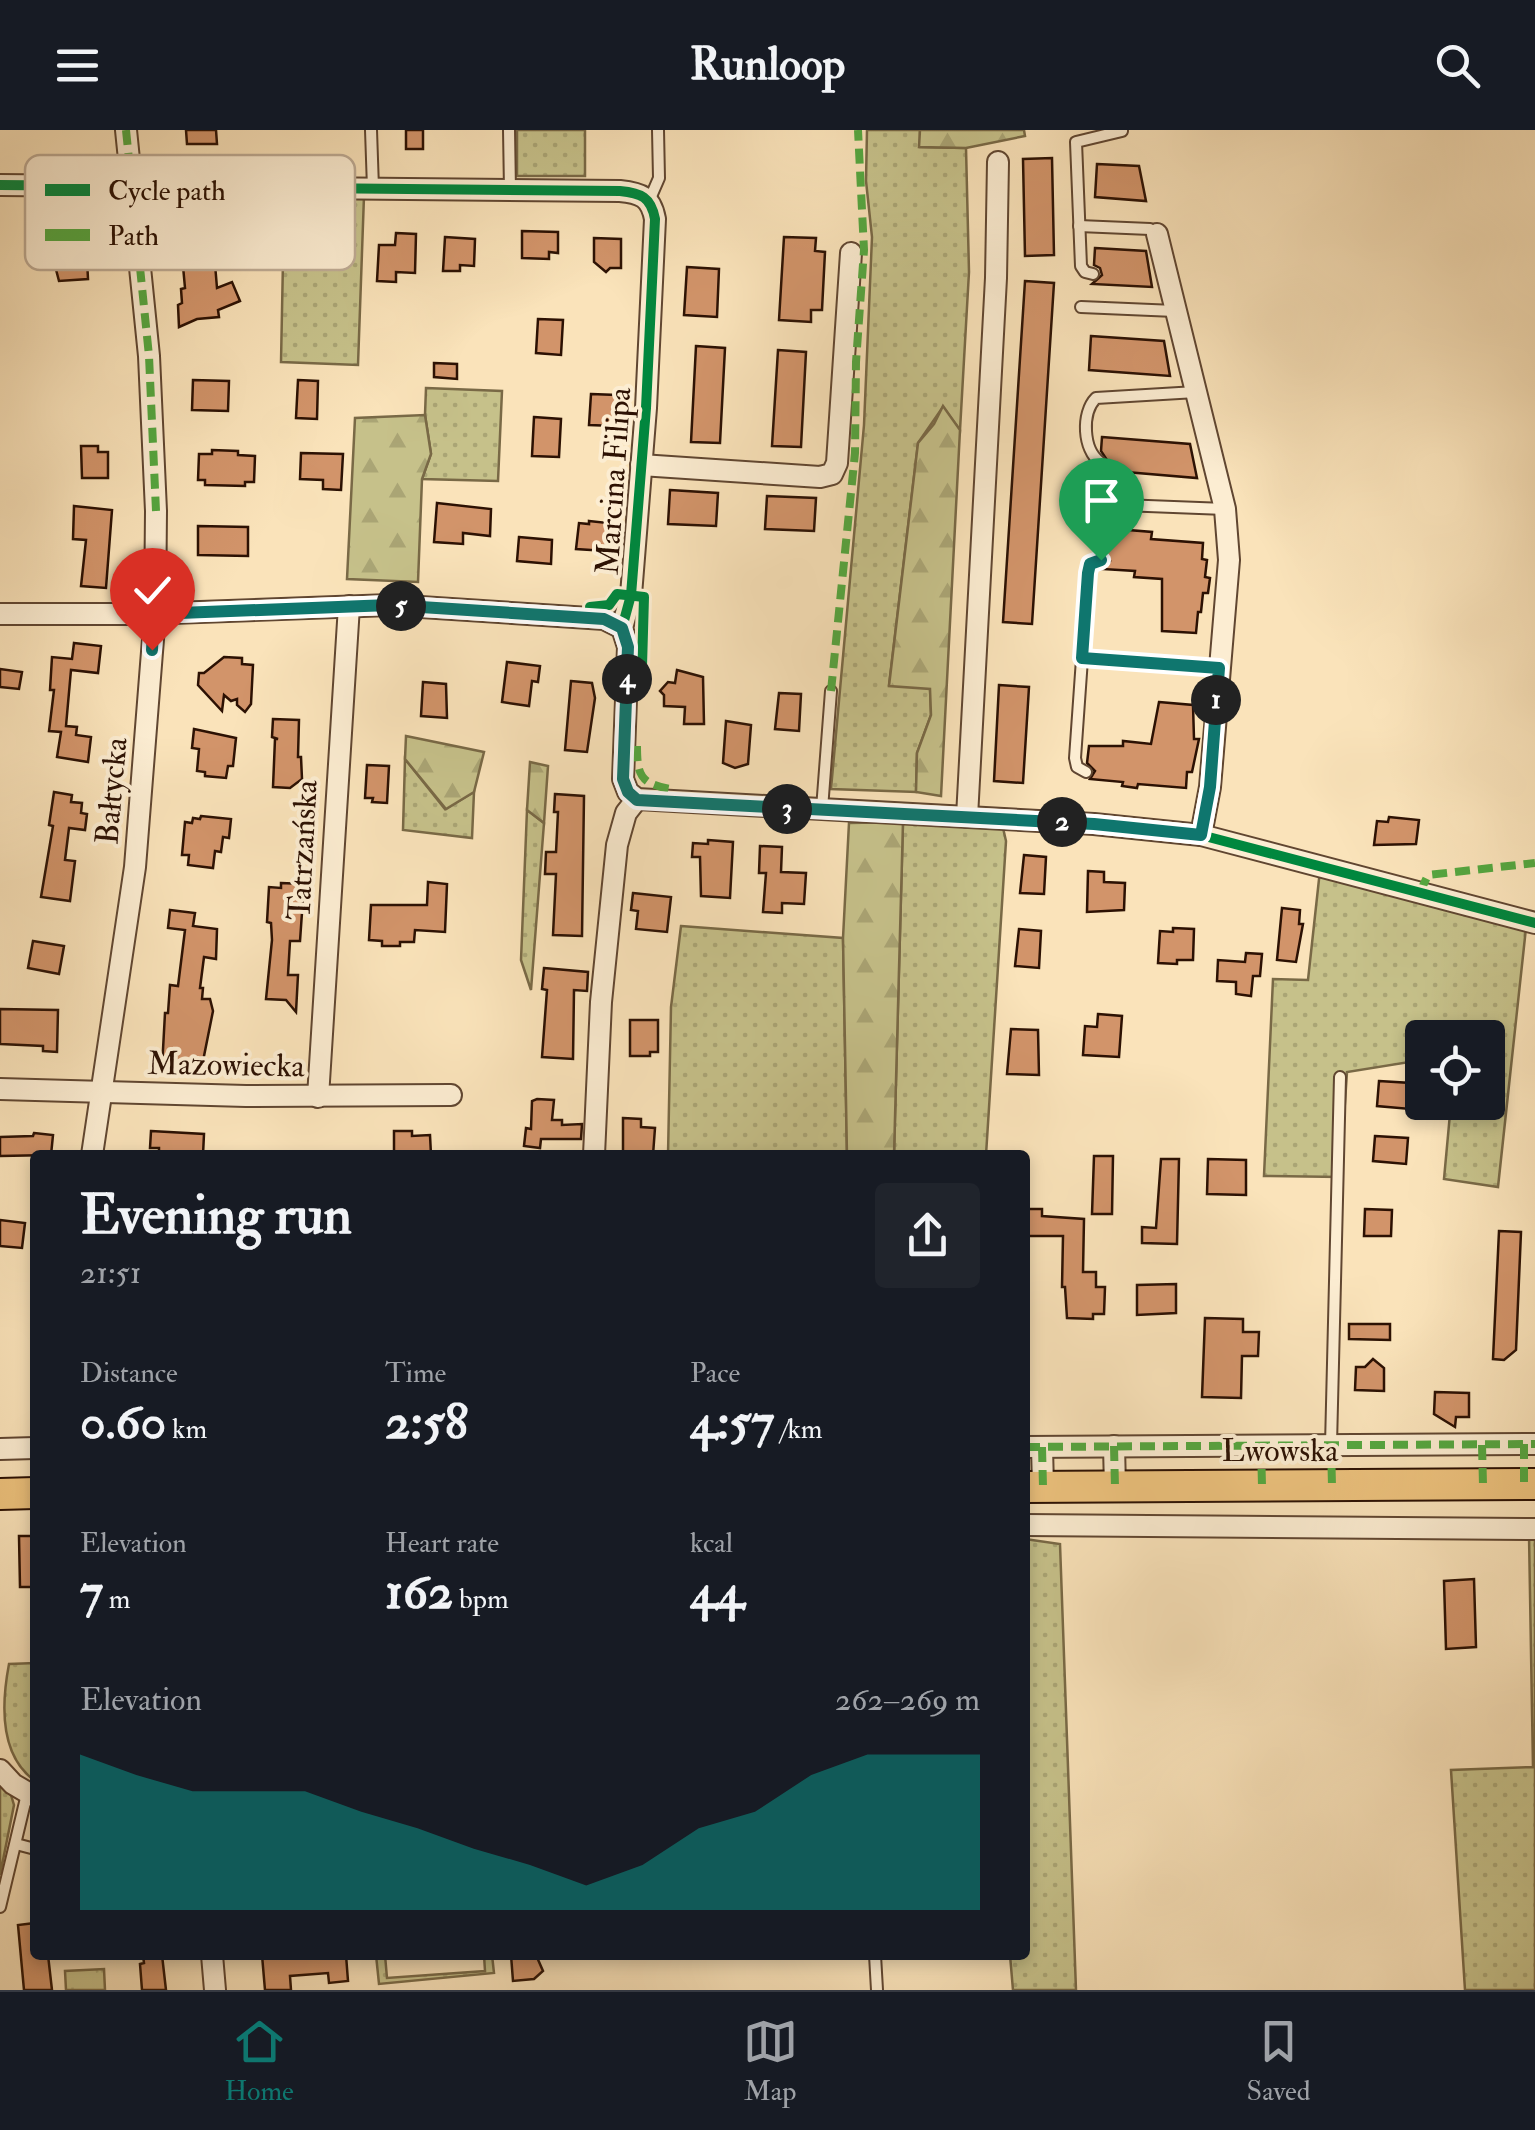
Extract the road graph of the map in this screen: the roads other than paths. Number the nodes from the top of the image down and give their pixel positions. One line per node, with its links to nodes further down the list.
1 (126, 130): 6 (street, Bałtycka)
2 (371, 130): 11 (lane)
3 (509, 130): 12 (lane)
4 (658, 130): 13 (lane)
5 (1122, 131): 14 (lane)
6 (129, 155)
7 (998, 162): 37 (street)
8 (0, 185): 9 (street)
9 (25, 185)
10 (355, 188): 11 (street)
11 (372, 188): 12 (street)
12 (510, 191): 13 (street)
13 (649, 202): 23 (street, Marcina Filipa)
14 (1079, 226): 15 (lane); 18 (lane)
15 (1157, 234): 20 (street)
16 (851, 253): 23 (street)
17 (141, 270): 29 (street, Bałtycka)
18 (1093, 274)
19 (1081, 307): 20 (lane)
20 (1174, 311): 21 (street)
21 (1196, 392): 22 (lane); 25 (street)
22 (1100, 462)
23 (641, 466): 30 (street, Marcina Filipa)
24 (1122, 505): 25 (lane)
25 (1226, 509): 32 (street)
26 (1101, 560): 31 (lane)
27 (348, 606): 29 (street); 30 (street); 44 (street, Tatrzańska)
28 (0, 614): 29 (street)
29 (154, 614): 42 (street, Bałtycka)
30 (622, 628): 35 (street, Marcina Filipa)
31 (1082, 658): 32 (lane); 34 (lane)
32 (1219, 668): 38 (street)
33 (831, 690): 36 (lane)
34 (1086, 772)
35 (637, 800): 36 (street); 46 (street)
36 (822, 810): 37 (street)
37 (967, 817): 38 (street)
38 (1201, 835): 39 (street)
39 (1535, 923)
40 (1340, 1077): 51 (lane)
41 (0, 1088): 42 (street, Mazowiecka)
42 (101, 1091): 44 (street, Mazowiecka); 45 (street, Bałtycka)
43 (451, 1095): 44 (street, Mazowiecka)
44 (318, 1097)
45 (93, 1150)
46 (594, 1150)
47 (1530, 1444): 48 (street); 56 (street)
48 (1482, 1445): 51 (street); 55 (street)
49 (1114, 1446): 50 (street); 52 (street); 57 (street)
50 (1261, 1446): 51 (street); 58 (street)
51 (1332, 1446): 59 (street)
52 (1034, 1447): 60 (street)
53 (30, 1448): 54 (street)
54 (0, 1449)
55 (1483, 1484): 56 (main road, Lwowska); 59 (main road, Lwowska)
56 (1530, 1484)
57 (1115, 1486): 58 (main road, Lwowska); 60 (main road, Lwowska)
58 (1262, 1486): 59 (main road, Lwowska)
59 (1332, 1486)
60 (1034, 1487)
61 (0, 1494): 62 (main road)
62 (30, 1494)
63 (1030, 1525): 64 (street)
64 (1535, 1529)
65 (0, 1770): 66 (street)
66 (30, 1795)
67 (30, 1799): 68 (lane)
68 (16, 1844): 69 (lane); 70 (lane)
69 (30, 1848)
70 (0, 1907)
71 (213, 1960): 73 (street)
72 (875, 1960): 74 (lane)
73 (216, 1990)
74 (877, 1990)

